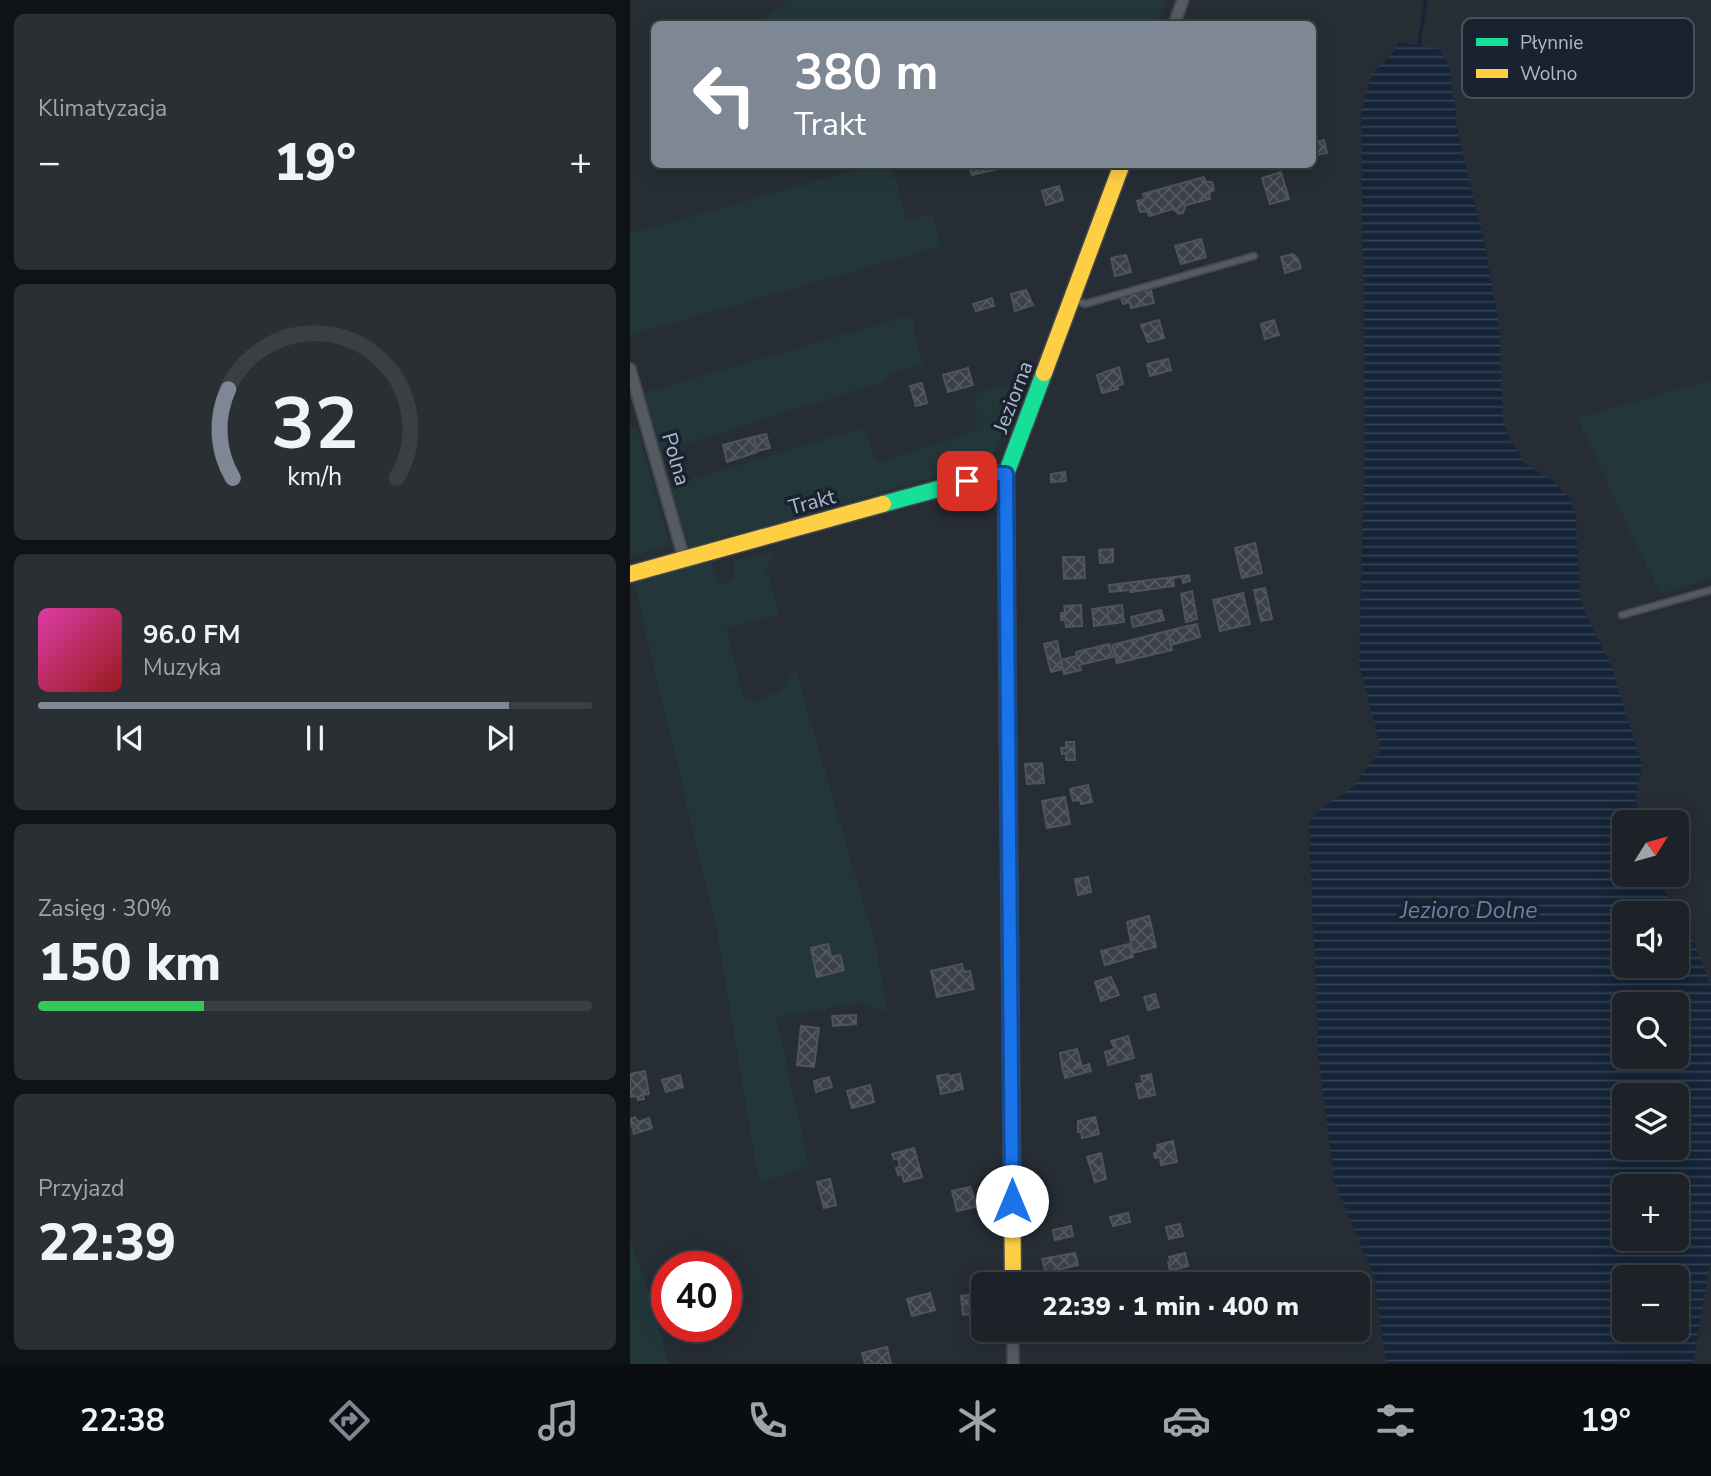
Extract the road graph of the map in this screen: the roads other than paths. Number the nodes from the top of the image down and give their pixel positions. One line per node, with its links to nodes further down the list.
1 (1183, 0): 2 (street)
2 (1175, 21)
3 (1121, 168): 5 (street, Jeziorna)
4 (1254, 256): 5 (lane)
5 (1072, 299): 7 (street, Jeziorna)
6 (630, 369): 8 (street, Polna)
7 (1006, 474): 8 (street, Trakt); 12 (street, Jeziorna)
8 (684, 559): 9 (street, Trakt)
9 (630, 574)
10 (1711, 590): 11 (lane)
11 (1622, 615)
12 (1013, 1272)
13 (1013, 1342): 14 (street)
14 (1013, 1364)

